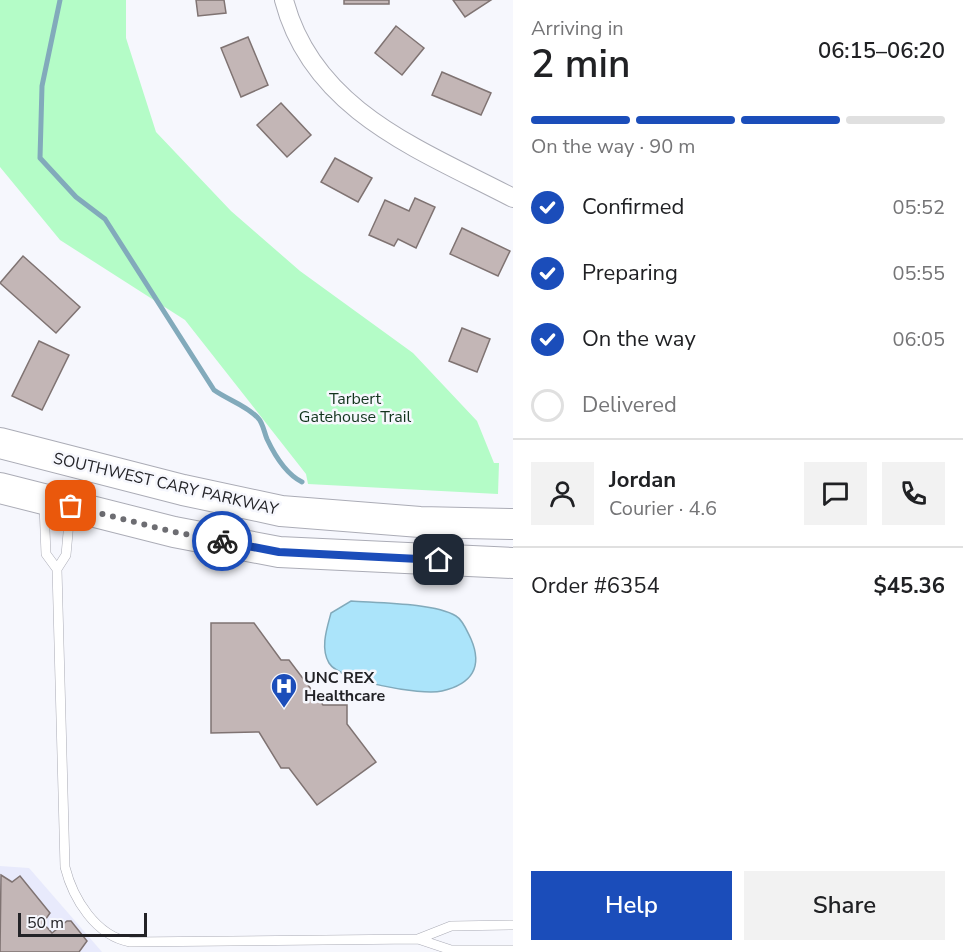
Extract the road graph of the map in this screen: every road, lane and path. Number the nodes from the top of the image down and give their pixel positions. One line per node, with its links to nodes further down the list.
1 (284, 0): 2 (street)
2 (513, 198)
3 (0, 443): 6 (main road, SOUTHWEST CARY PARKWAY)
4 (0, 488): 5 (main road)
5 (57, 503): 7 (main road); 8 (lane); 8 (lane)
6 (513, 524)
7 (513, 562)
8 (57, 569): 10 (lane)
9 (513, 924): 10 (lane)
10 (418, 939): 11 (lane)
11 (513, 950)

